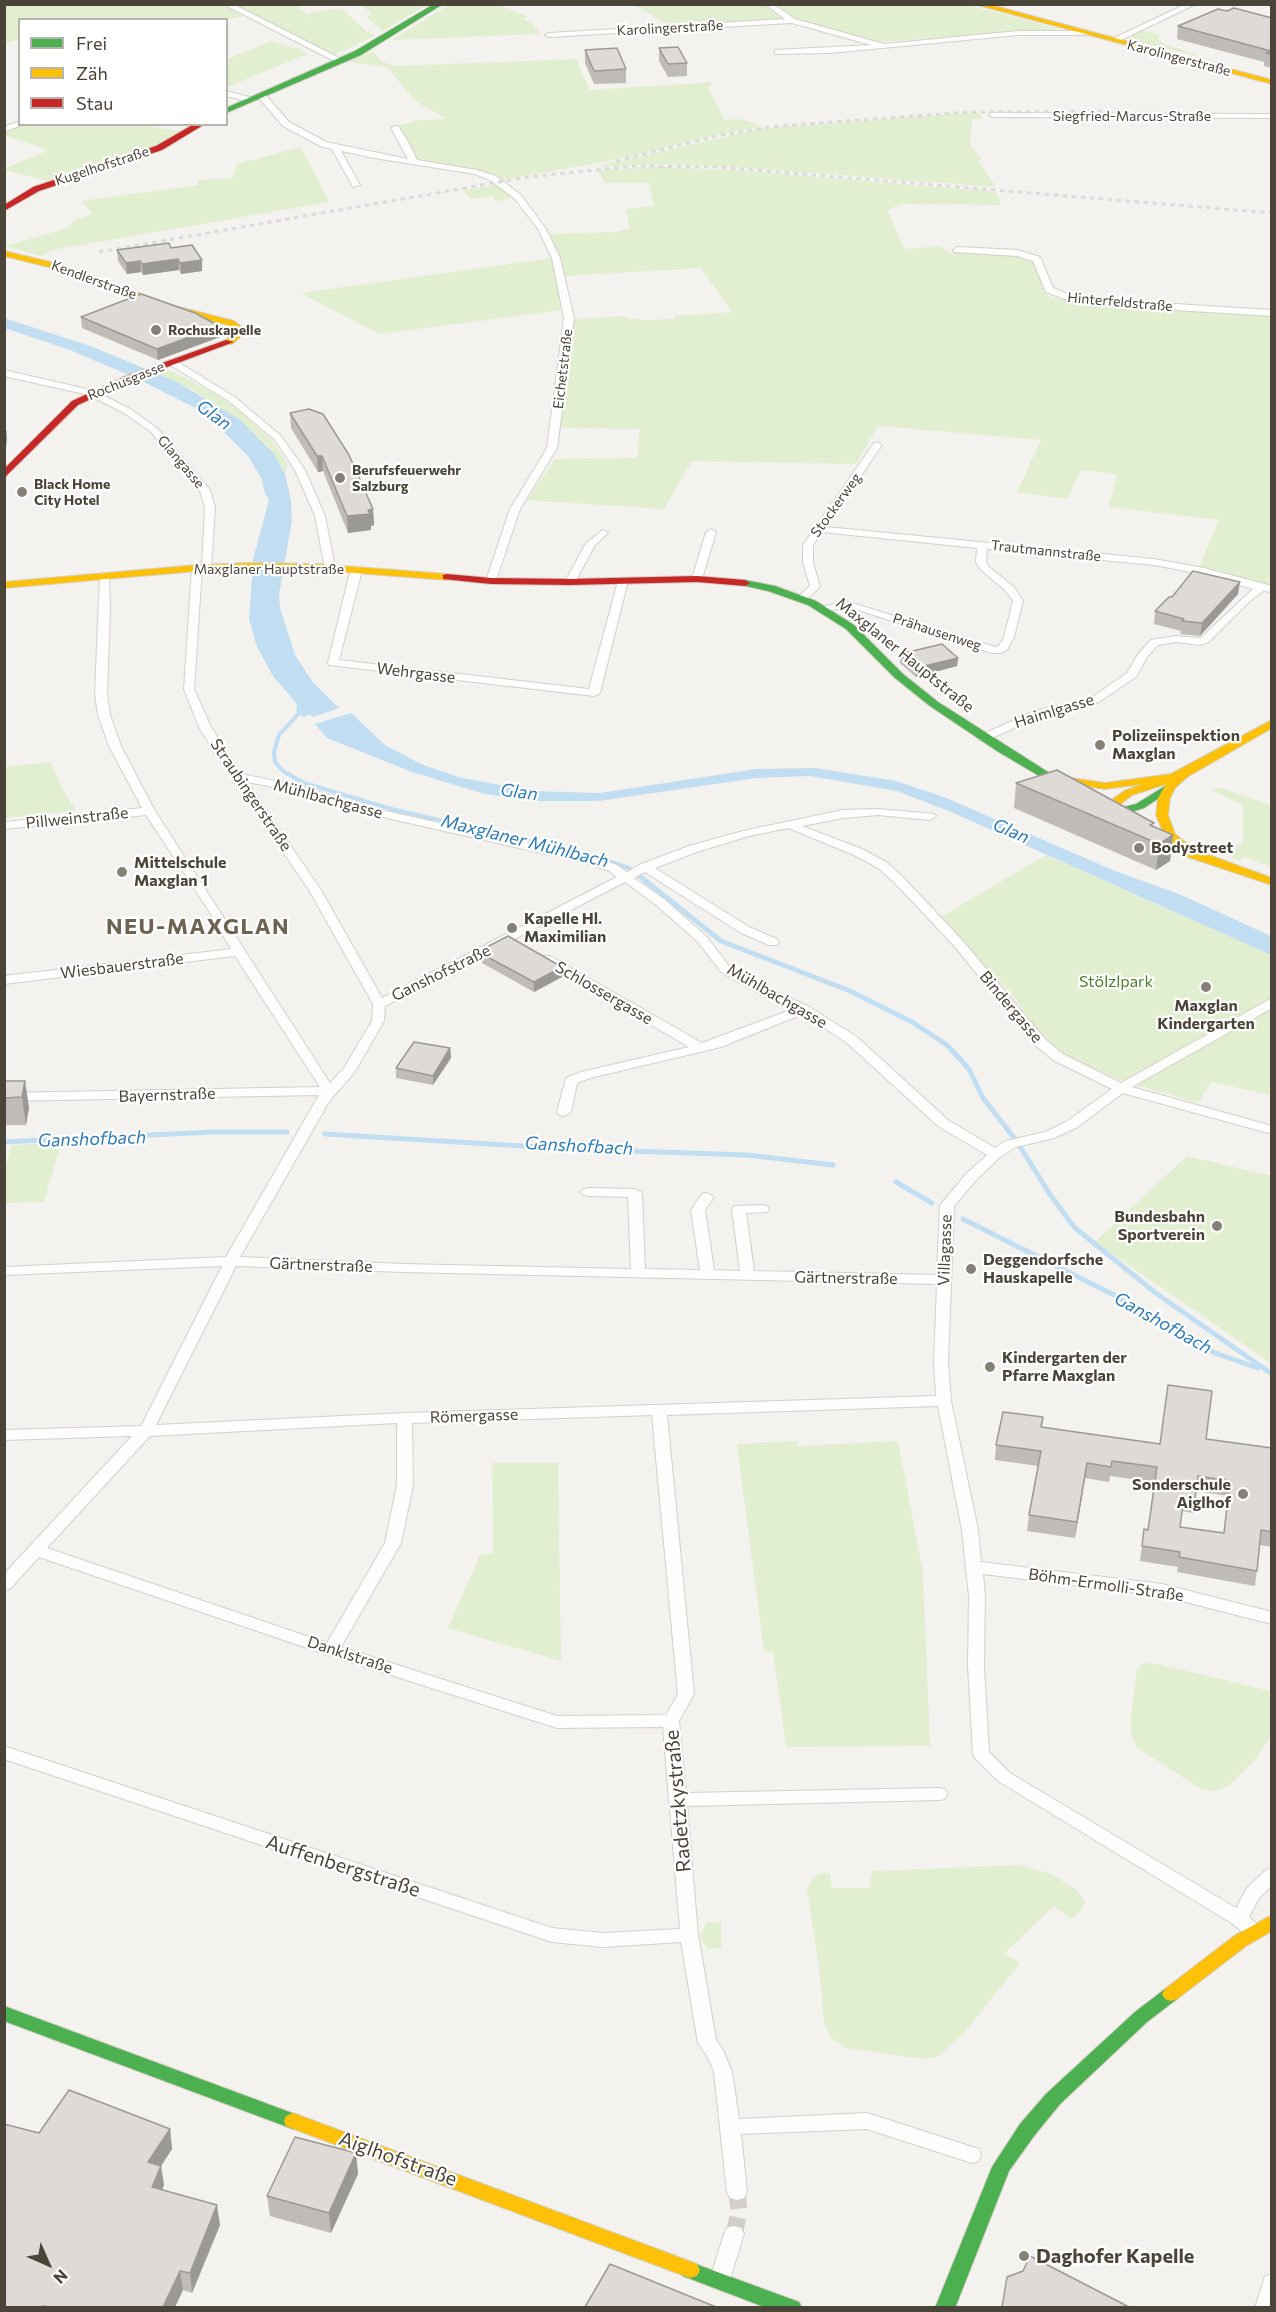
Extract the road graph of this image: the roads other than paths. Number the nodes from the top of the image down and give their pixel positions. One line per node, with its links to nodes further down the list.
1 (226, 4): 12 (street)
2 (440, 4): 12 (street)
3 (768, 4): 6 (street, Karolingerstraße)
4 (977, 4): 7 (street, Karolingerstraße)
5 (1193, 4): 9 (street)
6 (792, 21): 8 (street, Karolingerstraße); 10 (street, Karolingerstraße)
7 (1087, 33): 9 (street, Karolingerstraße); 10 (street, Karolingerstraße)
8 (549, 35)
9 (1114, 40): 13 (street, Karolingerstraße)
10 (884, 46): 11 (street, Karolingerstraße)
11 (778, 52)
12 (341, 61): 15 (street)
13 (1272, 82)
14 (228, 93): 15 (street)
15 (255, 98): 16 (street); 21 (street, Eichetstraße)
16 (228, 110)
17 (993, 115): 18 (street, Siegfried-Marcus-Straße)
18 (1272, 116)
19 (198, 126): 24 (street, Kugelhofstraße)
20 (394, 128): 22 (street)
21 (336, 149): 22 (street, Eichetstraße); 23 (street)
22 (413, 161): 43 (street, Eichetstraße)
23 (356, 185)
24 (4, 209)
25 (957, 250): 27 (street, Hinterfeldstraße)
26 (4, 253): 28 (street, Kendlerstraße)
27 (1272, 313)
28 (238, 337): 29 (street, Rochusgasse)
29 (172, 362): 31 (street, Rochusgasse); 39 (street)
30 (4, 373): 31 (street, Glangasse)
31 (92, 393): 33 (street, Rochusgasse); 38 (street, Glangasse)
32 (878, 444): 34 (street, Stockerweg)
33 (8, 468)
34 (818, 530): 37 (street, Trautmannstraße); 48 (street, Stockerweg)
35 (711, 532): 42 (street)
36 (603, 533): 45 (street)
37 (982, 545): 47 (street, Trautmannstraße); 49 (street, Prähausenweg)
38 (202, 567): 39 (street, Maxglaner Hauptstraße); 41 (street, Maxglaner Hauptstraße); 54 (street, Straubingerstraße)
39 (330, 568): 40 (street, Maxglaner Hauptstraße)
40 (357, 570): 43 (street, Maxglaner Hauptstraße); 44 (street, Wehrgasse)
41 (104, 575): 46 (street, Maxglaner Hauptstraße); 56 (street)
42 (698, 579): 44 (street, Maxglaner Hauptstraße); 48 (street, Maxglaner Hauptstraße)
43 (491, 581): 45 (street, Maxglaner Hauptstraße)
44 (623, 581): 45 (street, Maxglaner Hauptstraße)
45 (570, 582)
46 (4, 585)
47 (1266, 588): 51 (street, Haimlgasse)
48 (802, 598): 49 (street, Maxglaner Hauptstraße)
49 (823, 609): 51 (street, Maxglaner Hauptstraße)
50 (1272, 723): 52 (street)
51 (983, 738): 53 (street, Maxglaner Hauptstraße)
52 (1183, 774): 53 (street); 55 (street); 57 (street)
53 (1046, 775): 57 (street, Maxglaner Hauptstraße)
54 (239, 777): 62 (street, Mühlbachgasse); 69 (street, Straubingerstraße)
55 (1170, 786): 57 (street); 61 (street)
56 (149, 811): 60 (street, Pillweinstraße); 66 (street)
57 (1109, 812): 61 (street, Maxglaner Hauptstraße)
58 (930, 816): 59 (street, Ganshofstraße)
59 (788, 825): 62 (street, Ganshofstraße); 72 (street, Bindergasse)
60 (4, 826)
61 (1190, 853): 63 (street, Maxglaner Hauptstraße)
62 (636, 872): 64 (street, Mühlbachgasse); 65 (street, Ganshofstraße); 70 (street, Mühlbachgasse)
63 (1272, 882)
64 (773, 942)
65 (520, 944): 69 (street, Ganshofstraße); 71 (street, Schlossergasse)
66 (239, 952): 67 (street, Wiesbauerstraße); 73 (street)
67 (4, 980)
68 (1272, 1002): 72 (street)
69 (379, 1004): 73 (street, Ganshofstraße)
70 (804, 1009): 71 (street); 77 (street, Mühlbachgasse)
71 (699, 1047): 75 (street)
72 (1121, 1088): 76 (street, Bindergasse); 77 (street, Villagasse)
73 (329, 1091): 74 (street, Bayernstraße); 81 (street, Ganshofstraße)
74 (4, 1097)
75 (564, 1113)
76 (1272, 1130)
77 (995, 1154): 86 (street, Villagasse)
78 (587, 1192): 83 (street)
79 (707, 1197): 84 (street)
80 (762, 1209): 85 (street)
81 (231, 1261): 82 (street, Gärtnerstraße); 83 (street, Gärtnerstraße); 90 (street, Ganshofstraße)
82 (4, 1271)
83 (638, 1273): 84 (street, Gärtnerstraße)
84 (708, 1275): 85 (street, Gärtnerstraße)
85 (748, 1276): 86 (street, Gärtnerstraße)
86 (944, 1280): 87 (street, Villagasse)
87 (944, 1401): 88 (street, Römergasse); 93 (street, Villagasse)
88 (659, 1410): 89 (street, Römergasse); 97 (street, Radetzkystraße)
89 (404, 1418): 90 (street, Römergasse); 96 (street)
90 (146, 1431): 91 (street, Römergasse); 92 (street, Ganshofstraße)
91 (4, 1435)
92 (36, 1550): 94 (street, Ganshofstraße); 96 (street, Danklstraße)
93 (974, 1567): 95 (street, Böhm-Ermolli-Straße); 102 (street, Villagasse)
94 (4, 1585)
95 (1272, 1618)
96 (331, 1650): 97 (street, Danklstraße)
97 (671, 1721): 100 (street, Radetzkystraße)
98 (4, 1752): 105 (street, Auffenbergstraße)
99 (939, 1794): 100 (street)
100 (678, 1800): 105 (street, Radetzkystraße)
101 (1272, 1875): 102 (street)
102 (1239, 1919): 104 (street, Villagasse)
103 (1272, 1922): 104 (street)
104 (1254, 1932): 114 (street)
105 (689, 1935): 107 (street, Radetzkystraße)
106 (4, 2013): 111 (street, Aiglhofstraße)
107 (731, 2127): 108 (street); 109 (street, Radetzkystraße)
108 (972, 2155)
109 (736, 2192)
110 (734, 2234): 111 (street)
111 (720, 2279): 113 (street, Aiglhofstraße)
112 (1272, 2282): 115 (street)
113 (792, 2307)
114 (945, 2307)
115 (1265, 2307)

